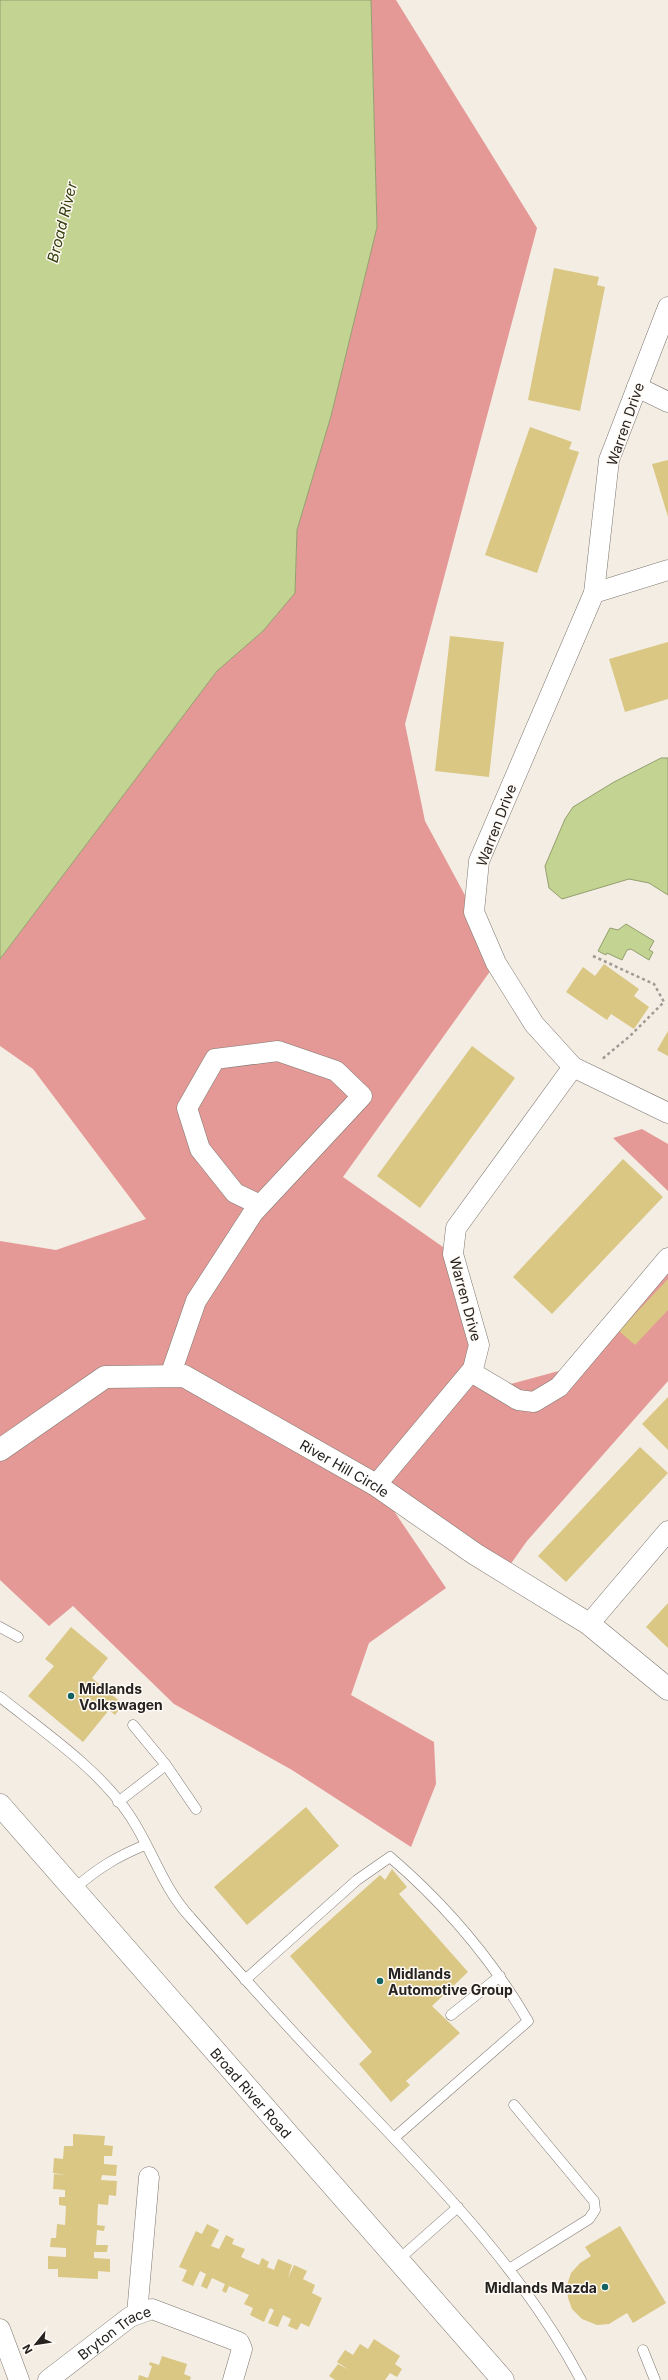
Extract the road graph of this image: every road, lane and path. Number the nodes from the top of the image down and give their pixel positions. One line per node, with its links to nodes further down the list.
1 (668, 307): 2 (street, Warren Drive)
2 (637, 387): 3 (street); 5 (street, Warren Drive)
3 (668, 402)
4 (668, 570): 5 (street)
5 (594, 593): 7 (street, Warren Drive)
6 (593, 956): 7 (path)
7 (579, 1070): 8 (street, Warren Drive); 11 (street, Warren Drive)
8 (668, 1114)
9 (260, 1205): 9 (street); 12 (street)
10 (668, 1258): 11 (street)
11 (471, 1372): 14 (street, Warren Drive)
12 (170, 1376): 13 (street, River Hill Circle); 14 (street, River Hill Circle)
13 (0, 1450)
14 (376, 1485): 16 (street, River Hill Circle)
15 (668, 1531): 16 (street)
16 (589, 1624): 19 (street, River Hill Circle)
17 (0, 1627): 18 (lane)
18 (18, 1636)
19 (668, 1689)
20 (0, 1697): 23 (lane)
21 (132, 1726): 22 (lane)
22 (166, 1765): 23 (lane); 25 (lane)
23 (118, 1802): 26 (lane)
24 (0, 1805): 27 (street, Broad River Road)
25 (196, 1809)
26 (145, 1846): 27 (lane); 29 (lane)
27 (74, 1889): 35 (street, Broad River Road)
28 (500, 1976): 29 (lane); 30 (lane); 32 (lane)
29 (245, 1980): 32 (lane)
30 (451, 2015)
31 (514, 2105): 36 (lane)
32 (394, 2138): 34 (lane)
33 (149, 2177): 37 (street)
34 (458, 2207): 35 (lane); 36 (lane)
35 (398, 2260): 43 (street, Broad River Road)
36 (509, 2269): 44 (lane)
37 (137, 2314): 41 (street, Bryton Trace); 42 (street, Bryton Trace)
38 (0, 2329): 40 (street)
39 (643, 2350): 45 (lane)
40 (19, 2380)
41 (48, 2380)
42 (233, 2380)
43 (503, 2380)
44 (581, 2380)
45 (655, 2380)

